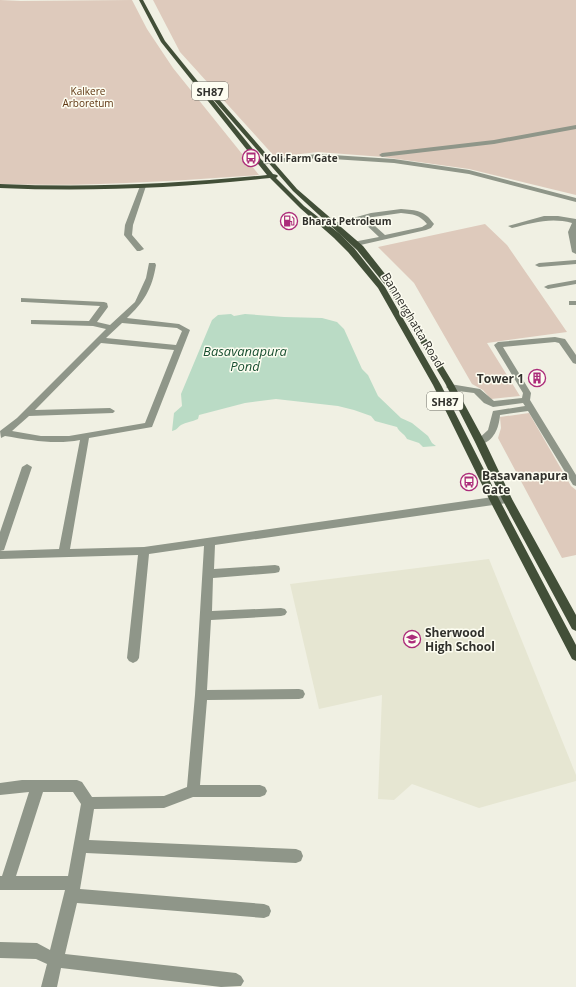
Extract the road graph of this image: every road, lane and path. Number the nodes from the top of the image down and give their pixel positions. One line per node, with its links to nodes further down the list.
1 (141, 0): 6 (main road, Bannerghatta Road / SH87)
2 (147, 0): 5 (main road, Bannerghatta Road / SH87)
3 (576, 128): 4 (street)
4 (352, 158): 5 (street); 11 (street)
5 (269, 162): 6 (street); 7 (main road, Bannerghatta Road / SH87)
6 (260, 163): 8 (main road, Bannerghatta Road / SH87)
7 (281, 175): 8 (main road); 15 (main road, Bannerghatta Road / SH87)
8 (271, 176): 10 (main road); 29 (main road, Bannerghatta Road / SH87)
9 (0, 186): 10 (main road)
10 (143, 186): 21 (street)
11 (576, 200)
12 (361, 217): 15 (street); 18 (street); 18 (street)
13 (532, 220): 14 (street); 16 (street); 17 (street)
14 (576, 222): 19 (street)
15 (334, 224): 20 (main road, Bannerghatta Road / SH87)
16 (512, 226)
17 (537, 226)
18 (384, 238): 20 (street)
19 (575, 243): 22 (street)
20 (356, 244): 28 (main road, Bannerghatta Road / SH87)
21 (140, 249)
22 (576, 252)
23 (576, 262): 25 (street)
24 (152, 265): 31 (street)
25 (539, 265)
26 (576, 282): 27 (street)
27 (548, 287)
28 (392, 288): 29 (main road); 38 (main road, Bannerghatta Road / SH87)
29 (382, 289): 48 (main road, Bannerghatta Road / SH87)
30 (24, 300): 33 (street)
31 (121, 320): 34 (street); 36 (street)
32 (34, 322): 33 (street)
33 (94, 324): 34 (street)
34 (112, 328): 35 (street)
35 (99, 340): 36 (street); 41 (street)
36 (179, 348): 43 (street)
37 (576, 361): 39 (street)
38 (450, 387): 39 (street); 44 (main road, Bannerghatta Road / SH87)
39 (528, 404): 44 (street); 46 (street)
40 (110, 411): 41 (street)
41 (28, 413): 42 (street)
42 (2, 435): 43 (street)
43 (85, 437): 52 (street)
44 (480, 442): 47 (main road, Bannerghatta Road / SH87)
45 (27, 467): 50 (street)
46 (576, 483)
47 (507, 499): 48 (street); 58 (main road, Bannerghatta Road / SH87)
48 (495, 501): 49 (street); 59 (main road, Bannerghatta Road / SH87)
49 (210, 541): 51 (street); 55 (street)
50 (0, 547)
51 (144, 550): 52 (street); 60 (street)
52 (64, 553): 53 (street)
53 (0, 555)
54 (275, 569): 55 (street)
55 (208, 574): 57 (street)
56 (281, 612): 57 (street)
57 (205, 616): 62 (street)
58 (576, 626)
59 (576, 656)
60 (133, 658)
61 (299, 694): 62 (street)
62 (201, 695): 65 (street)
63 (38, 786): 64 (street); 67 (street); 70 (street)
64 (0, 789)
65 (193, 791): 66 (street); 67 (street)
66 (260, 791)
67 (88, 803): 68 (street)
68 (80, 846): 69 (street); 71 (street)
69 (296, 856)
70 (3, 883): 71 (street)
71 (72, 889): 72 (street); 74 (street)
72 (264, 911)
73 (0, 950): 74 (street)
74 (55, 960): 75 (street); 76 (street)
75 (236, 981)
76 (49, 987)

